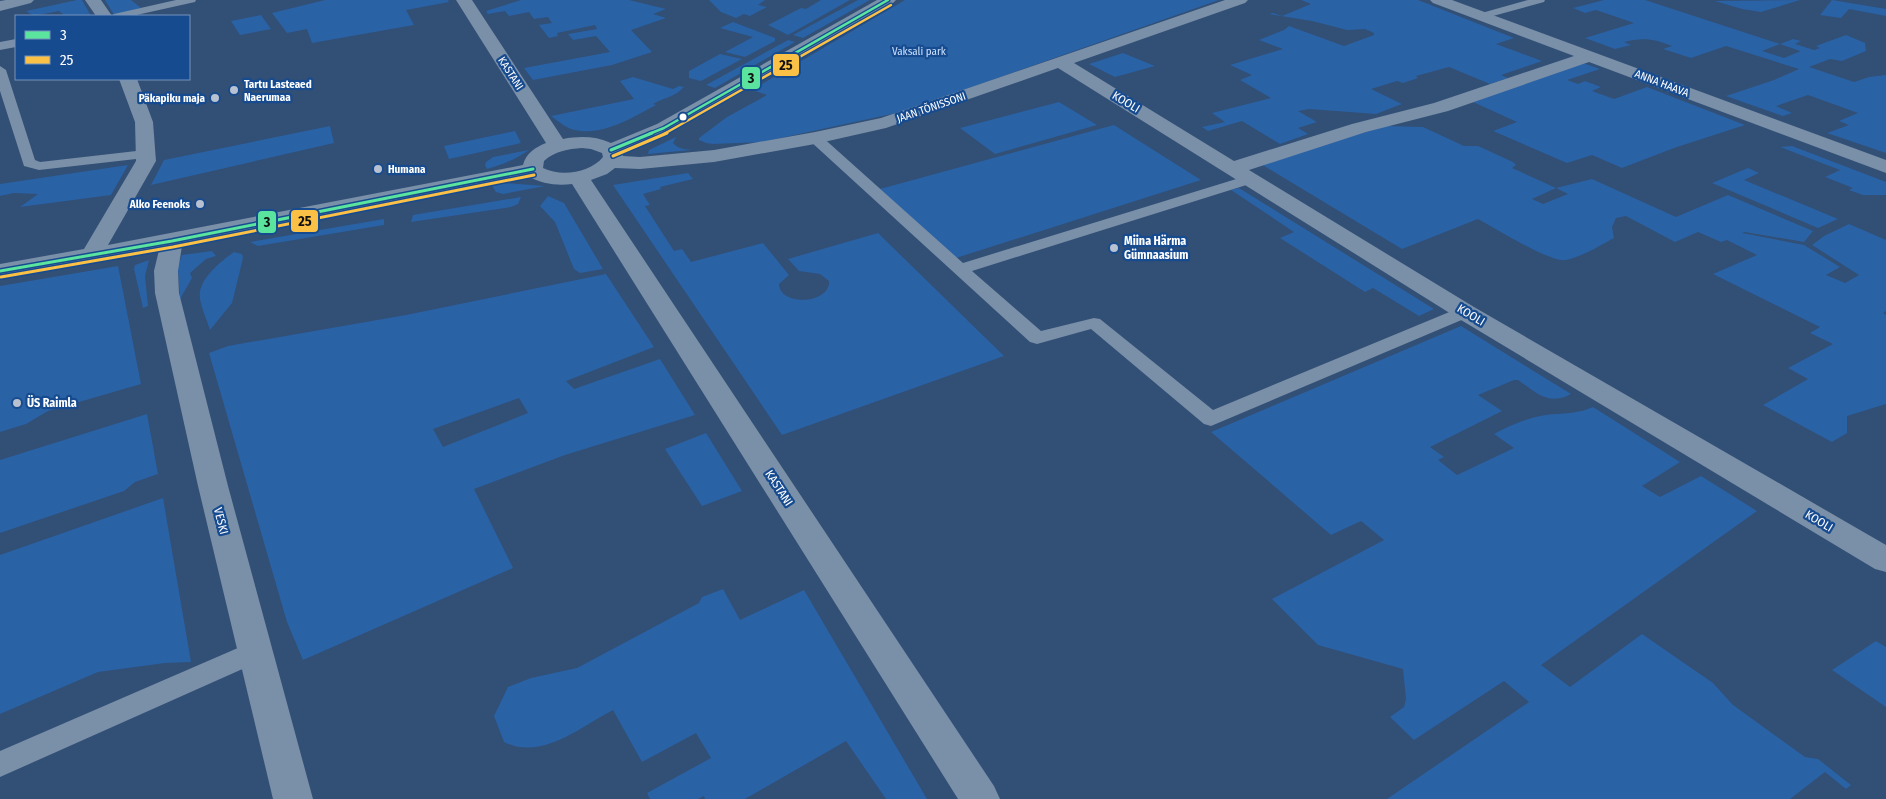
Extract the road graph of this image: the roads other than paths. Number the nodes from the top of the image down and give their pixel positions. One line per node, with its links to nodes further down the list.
1 (26, 0): 9 (street)
2 (93, 0): 10 (street)
3 (190, 0): 11 (lane)
4 (464, 0): 20 (street, KASTANI)
5 (888, 0): 22 (street)
6 (1240, 0): 16 (street, JAAN TÕNISSONI)
7 (1438, 0): 12 (street, ANNA HAAVA)
8 (1540, 0): 12 (lane)
9 (0, 6)
10 (103, 15)
11 (122, 15)
12 (1482, 16): 15 (street, ANNA HAAVA)
13 (15, 43): 14 (lane)
14 (0, 46)
15 (1591, 56): 23 (street, ANNA HAAVA); 25 (street)
16 (1060, 62): 19 (street, JAAN TÕNISSONI); 25 (street, KOOLI)
17 (0, 70): 21 (lane)
18 (128, 80): 21 (street)
19 (815, 138): 22 (street, JAAN TÕNISSONI); 29 (lane)
20 (558, 146): 22 (street, JAAN TÕNISSONI); 24 (street)
21 (145, 154): 28 (street)
22 (611, 156): 26 (street)
23 (1886, 166)
24 (533, 169): 26 (street); 27 (street)
25 (1242, 173): 29 (lane); 31 (street, KOOLI)
26 (579, 178): 36 (street, KASTANI)
27 (172, 241): 28 (street); 33 (street, VESKI)
28 (93, 256): 30 (street)
29 (960, 269): 31 (lane)
30 (0, 271)
31 (1465, 312): 32 (street, KOOLI)
32 (1886, 560)
33 (254, 652): 34 (lane); 35 (street, VESKI)
34 (0, 764)
35 (293, 799)
36 (980, 799)

